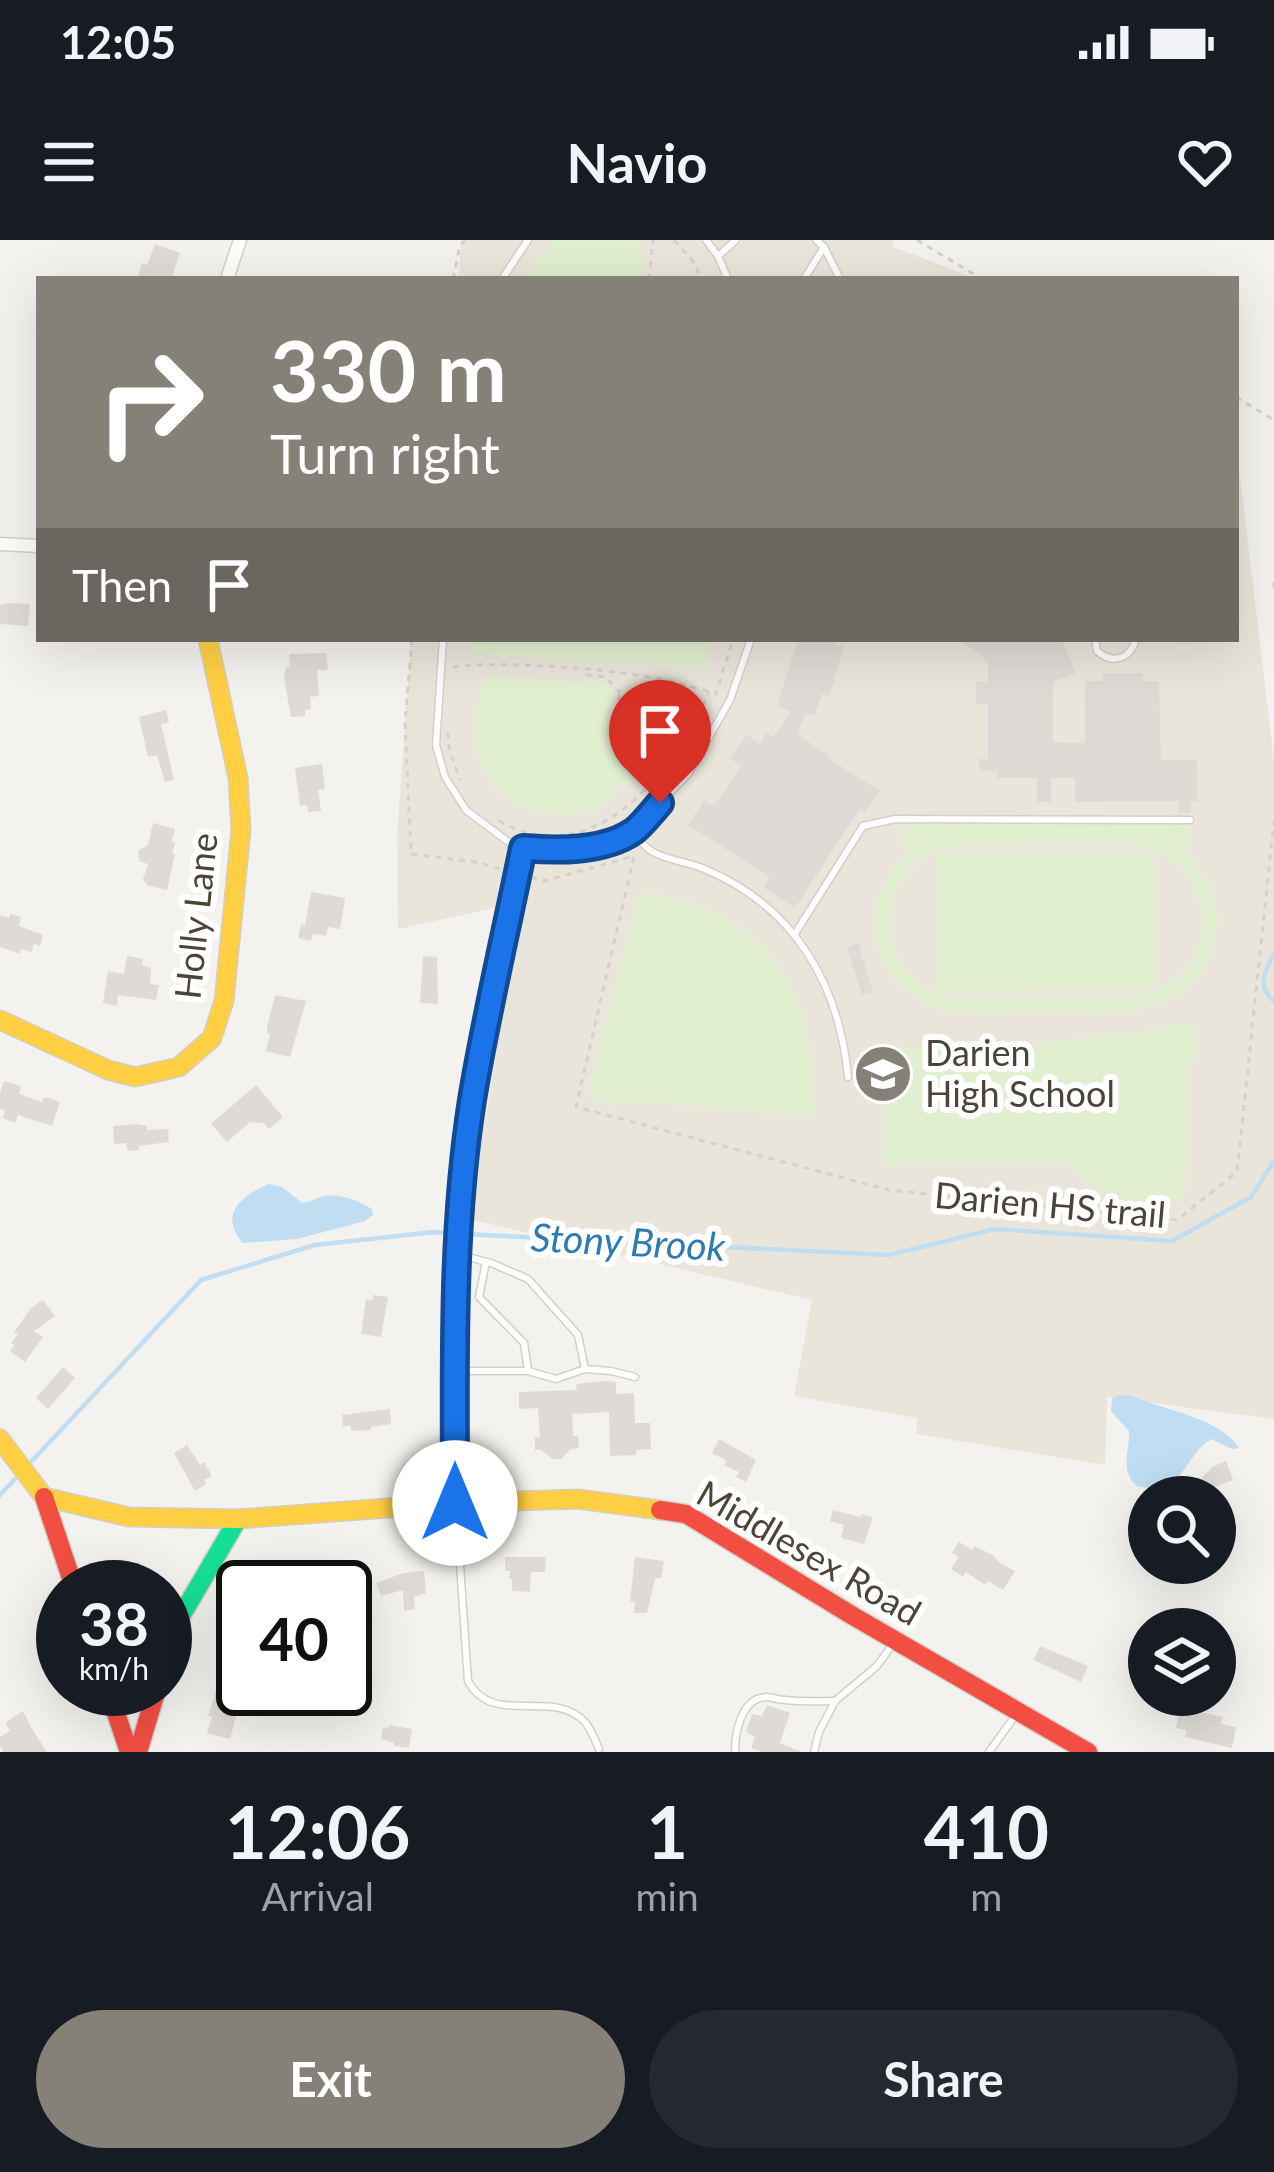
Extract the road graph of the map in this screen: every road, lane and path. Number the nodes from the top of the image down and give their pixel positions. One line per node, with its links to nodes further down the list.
1 (240, 240): 12 (street)
2 (466, 240): 13 (path)
3 (528, 240): 14 (lane)
4 (652, 240): 15 (path)
5 (674, 240): 16 (path)
6 (706, 240): 11 (lane)
7 (736, 240): 11 (lane)
8 (816, 240): 10 (lane)
9 (917, 240): 20 (path)
10 (824, 248): 18 (lane); 19 (lane)
11 (718, 256): 17 (lane)
12 (228, 276)
13 (454, 276)
14 (504, 276)
15 (650, 276)
16 (700, 276)
17 (727, 276)
18 (807, 276)
19 (838, 276)
20 (977, 276)
21 (1239, 399): 22 (path)
22 (1274, 420)
23 (0, 544): 24 (street)
24 (36, 546)
25 (209, 642): 45 (street, Holly Lane)
26 (443, 642): 43 (lane)
27 (732, 642): 35 (path)
28 (750, 642): 42 (lane)
29 (1096, 642): 30 (lane)
30 (1134, 642)
31 (452, 653): 33 (path)
32 (586, 675): 34 (path)
33 (683, 684): 34 (path); 35 (path)
34 (619, 692): 37 (path)
35 (710, 692): 39 (path)
36 (448, 719): 38 (path)
37 (632, 735)
38 (464, 789)
39 (492, 816)
40 (1190, 820): 44 (lane)
41 (1274, 821): 47 (path, Darien HS trail)
42 (632, 832): 43 (lane); 44 (lane)
43 (523, 848): 48 (street)
44 (796, 932): 46 (lane)
45 (0, 1020)
46 (848, 1077)
47 (576, 1107)
48 (458, 1255): 49 (lane); 51 (street)
49 (486, 1262): 50 (lane); 52 (lane)
50 (585, 1369): 52 (lane); 53 (lane)
51 (456, 1371): 52 (lane); 56 (street)
52 (527, 1371)
53 (635, 1377)
54 (0, 1439): 55 (street)
55 (44, 1497): 57 (street, Middlesex Road); 58 (street)
56 (455, 1503): 57 (street, Middlesex Road); 60 (street, Middlesex Road); 66 (lane)
57 (238, 1520): 59 (street)
58 (65, 1560)
59 (192, 1598)
60 (896, 1640): 61 (lane); 62 (street, Middlesex Road)
61 (835, 1701): 68 (lane); 69 (lane)
62 (1019, 1712): 65 (lane); 72 (street, Middlesex Road)
63 (119, 1716): 67 (street)
64 (147, 1716): 67 (street)
65 (999, 1739): 70 (lane); 71 (lane)
66 (598, 1749)
67 (134, 1752)
68 (735, 1752)
69 (814, 1752)
70 (989, 1752)
71 (999, 1752)
72 (1088, 1752)

